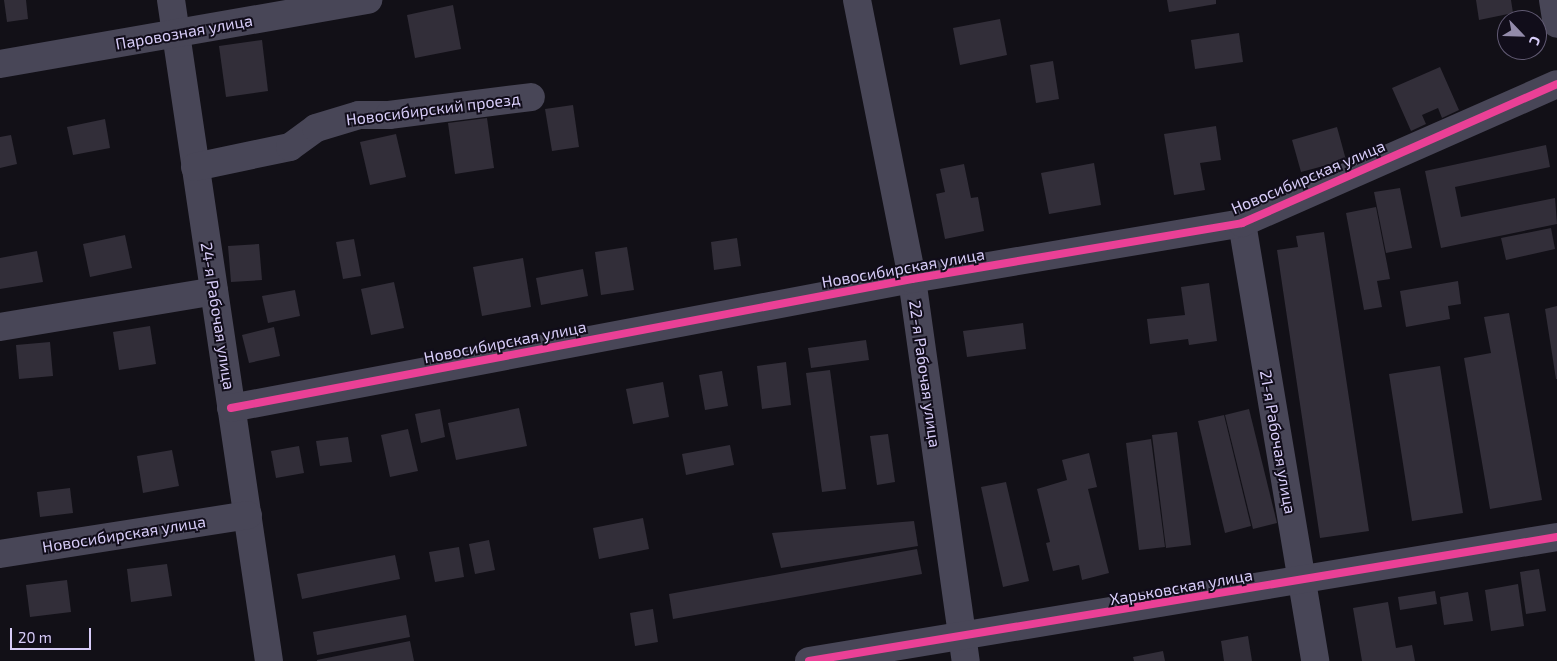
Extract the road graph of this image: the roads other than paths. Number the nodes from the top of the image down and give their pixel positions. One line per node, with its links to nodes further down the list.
1 (171, 0): 6 (street, 24-я Рабочая улица)
2 (368, 0): 6 (street, Паровозная улица)
3 (857, 0): 12 (street, 22-я Рабочая улица)
4 (1553, 0): 5 (street)
5 (1557, 24)
6 (175, 33): 7 (street, Паровозная улица); 10 (street, 24-я Рабочая улица)
7 (0, 64)
8 (1557, 84): 11 (street, Новосибирская улица)
9 (531, 97): 10 (street, Новосибирский проезд)
10 (195, 167): 13 (street, 24-я Рабочая улица)
11 (1242, 223): 12 (street, Новосибирская улица); 19 (street, 21-я Рабочая улица)
12 (912, 279): 15 (street, Новосибирская улица); 20 (street, 22-я Рабочая улица)
13 (214, 291): 14 (street); 15 (street, 24-я Рабочая улица)
14 (0, 328)
15 (232, 408): 16 (street, 24-я Рабочая улица)
16 (248, 515): 18 (street, Новосибирская улица); 21 (street, 24-я Рабочая улица)
17 (1557, 538): 19 (street, Харьковская улица)
18 (0, 554)
19 (1302, 580): 20 (street, Харьковская улица); 23 (street, 21-я Рабочая улица)
20 (964, 649): 22 (street, Харьковская улица)
21 (270, 661)
22 (809, 661)
23 (1314, 661)

